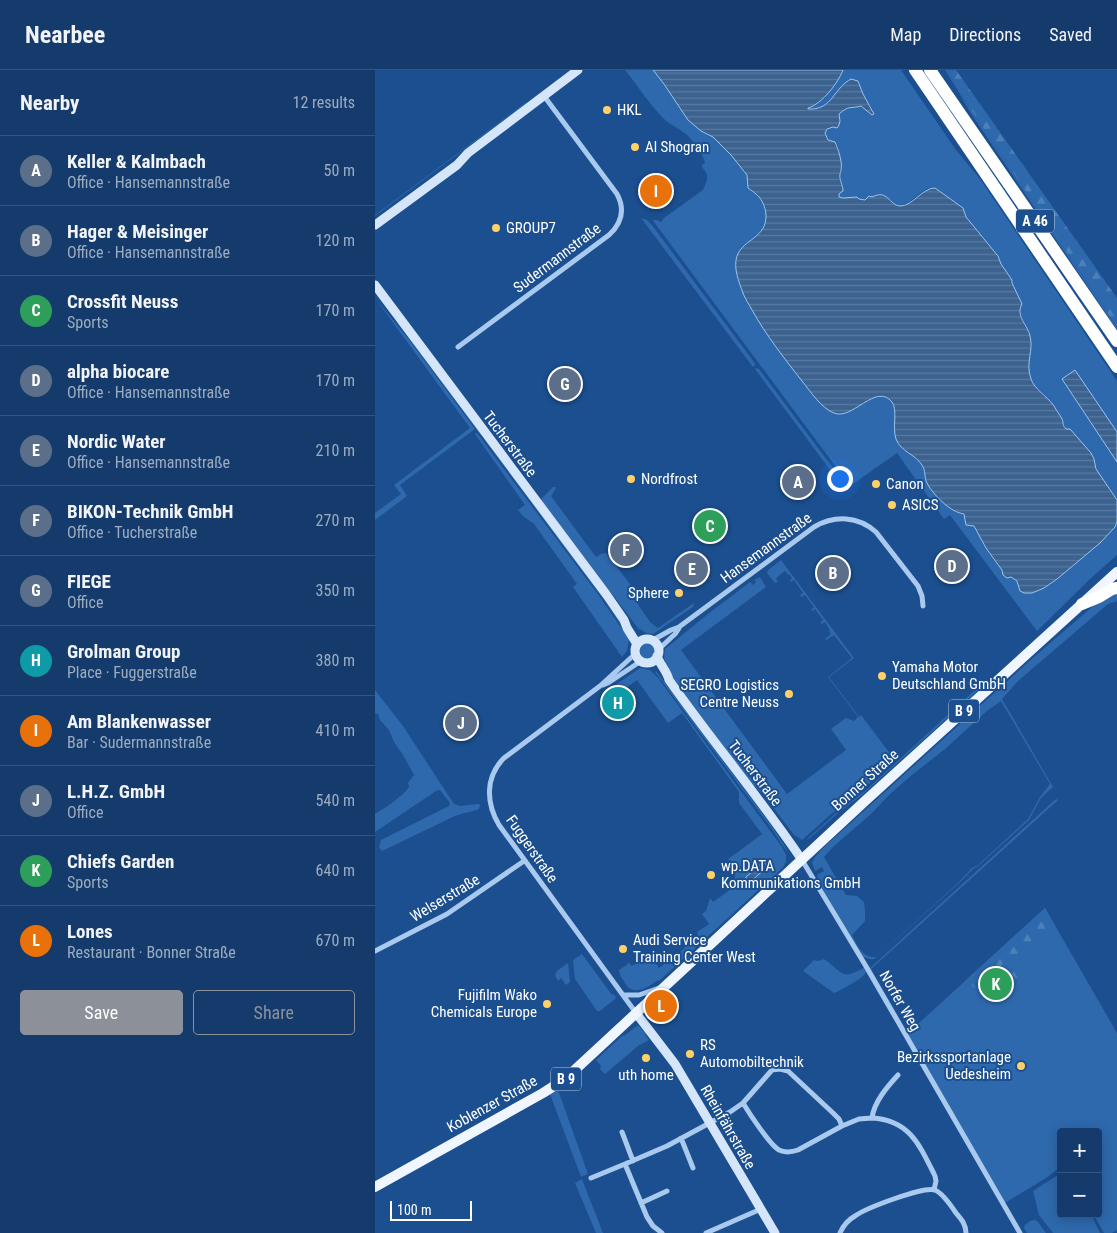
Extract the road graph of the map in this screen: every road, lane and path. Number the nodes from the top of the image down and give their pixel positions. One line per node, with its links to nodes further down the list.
1 (578, 70): 4 (main road)
2 (915, 70): 11 (highway, A 46)
3 (930, 70): 9 (highway, A 46)
4 (544, 96): 5 (main road); 10 (street, Sudermannstraße)
5 (468, 153): 6 (main road); 7 (main road)
6 (375, 218)
7 (375, 225)
8 (375, 285): 17 (main road, Tucherstraße)
9 (1117, 342)
10 (457, 347)
11 (1117, 367)
12 (1117, 572): 14 (main road, Bonner Straße / B 9)
13 (1117, 588): 14 (highway)
14 (1082, 604): 19 (main road, Bonner Straße / B 9)
15 (923, 606): 16 (street, Hansemannstraße)
16 (679, 627): 17 (street, Hansemannstraße); 17 (street, Hansemannstraße)
17 (647, 651): 18 (street, Fuggerstraße); 18 (street, Fuggerstraße); 19 (main road, Tucherstraße)
18 (600, 686): 20 (street, Fuggerstraße)
19 (802, 860): 22 (main road, Bonner Straße / B 9); 41 (street, Norfer Weg)
20 (524, 861): 21 (street, Welserstraße); 23 (street, Fuggerstraße)
21 (375, 951)
22 (668, 984): 23 (street); 24 (main road, Bonner Straße / B 9)
23 (623, 995): 24 (street, Fuggerstraße)
24 (636, 1013): 28 (main road, Rheinfährstraße); 36 (main road, Koblenzer Straße / B 9)
25 (898, 1076): 27 (street)
26 (743, 1103): 28 (street); 29 (street); 29 (street)
27 (872, 1118): 29 (street); 37 (street)
28 (709, 1122): 31 (street); 40 (main road, Rheinfährstraße)
29 (842, 1126)
30 (622, 1132): 32 (street)
31 (681, 1138): 32 (street); 34 (street)
32 (633, 1161): 33 (street)
33 (625, 1164): 35 (street); 39 (street)
34 (693, 1168)
35 (591, 1178)
36 (375, 1187)
37 (934, 1190): 45 (street); 46 (street)
38 (667, 1191): 39 (street)
39 (641, 1202): 42 (street)
40 (761, 1210): 43 (street); 44 (main road, Rheinfährstraße)
41 (1019, 1231): 47 (street)
42 (662, 1233)
43 (706, 1233)
44 (775, 1233)
45 (840, 1233)
46 (966, 1233)
47 (1012, 1233)

